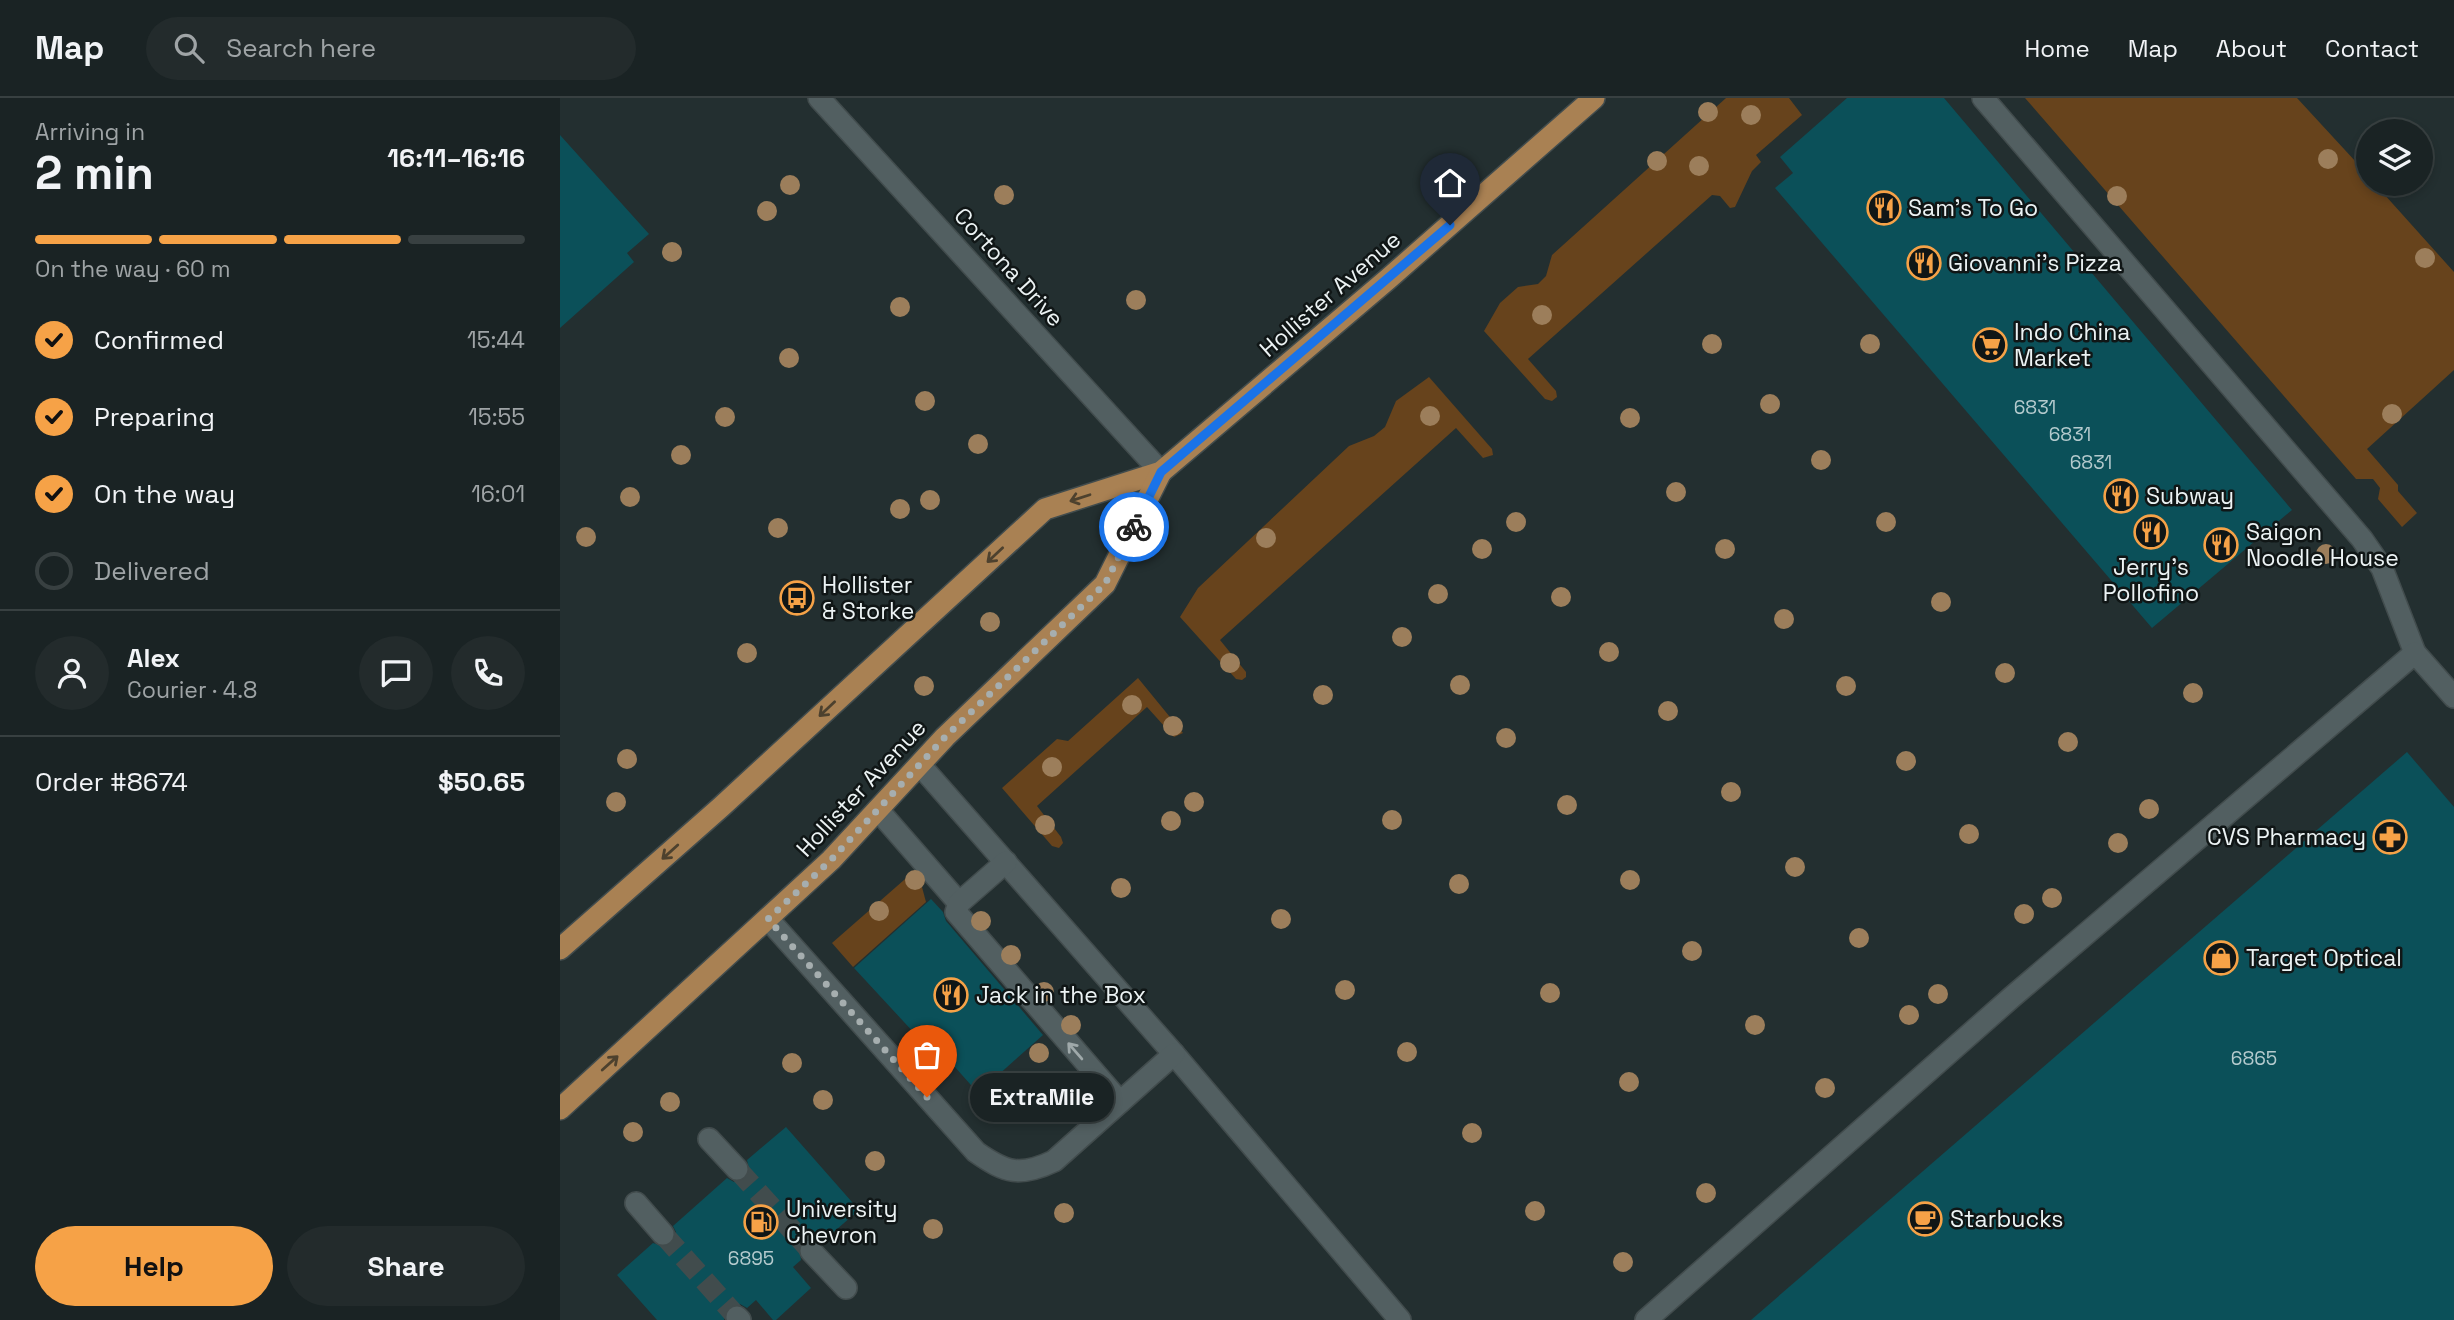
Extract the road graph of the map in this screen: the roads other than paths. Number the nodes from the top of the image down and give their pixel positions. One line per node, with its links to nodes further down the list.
1 (819, 98): 4 (street, Cortona Drive)
2 (1594, 98): 4 (main road, Hollister Avenue)
3 (1983, 98): 5 (street)
4 (1161, 472): 7 (main road, Hollister Avenue); 11 (main road, Hollister Avenue, one-way to 11)
5 (2415, 653): 6 (street); 25 (street)
6 (2454, 697)
7 (920, 765): 8 (main road, Hollister Avenue); 9 (street)
8 (878, 810): 10 (street); 12 (main road, Hollister Avenue)
9 (1006, 862): 10 (street); 15 (street)
10 (959, 903): 16 (street, one-way to 10)
11 (608, 908): 13 (main road); 14 (main road, Hollister Avenue)
12 (768, 919): 16 (street); 17 (main road, Hollister Avenue, one-way to 12)
13 (560, 938)
14 (560, 949)
15 (1174, 1054): 16 (street); 24 (street)
16 (1120, 1102)
17 (560, 1109)
18 (709, 1139): 19 (street)
19 (737, 1169)
20 (636, 1203): 21 (street)
21 (663, 1234)
22 (811, 1251): 23 (street)
23 (846, 1288)
24 (1388, 1316)
25 (1646, 1320)

